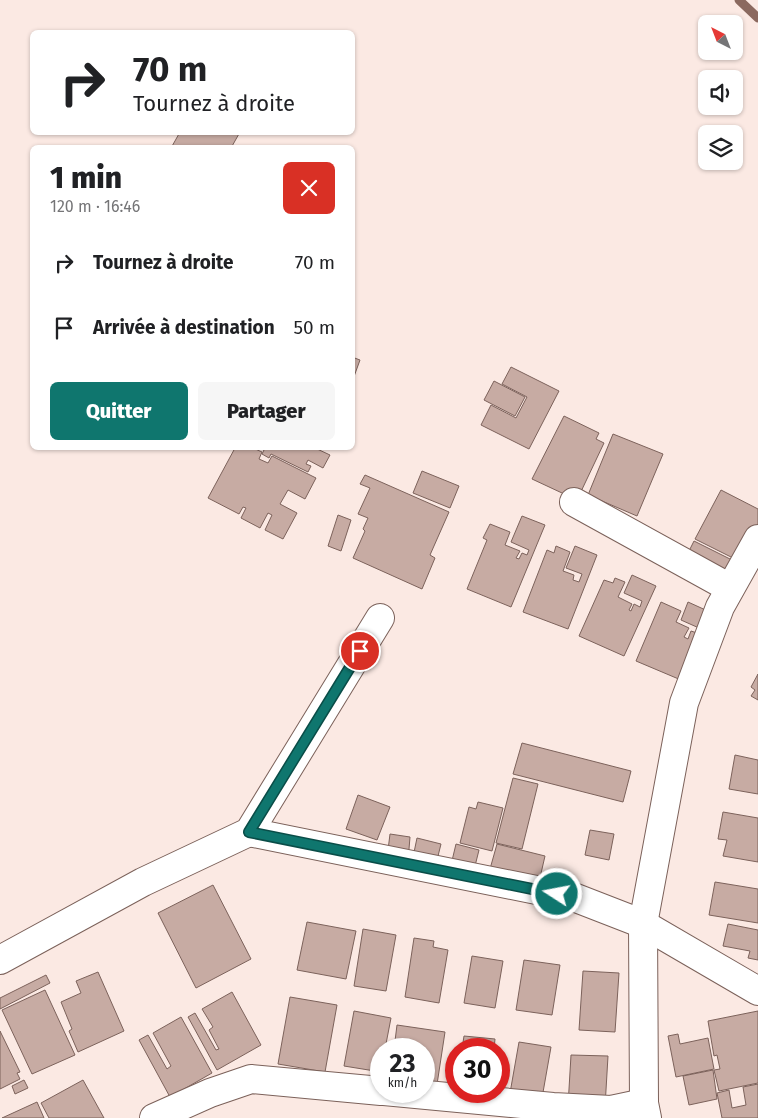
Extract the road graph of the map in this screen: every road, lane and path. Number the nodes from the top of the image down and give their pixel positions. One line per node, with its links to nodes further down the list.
1 (574, 502): 3 (street)
2 (758, 538): 3 (street)
3 (730, 588): 6 (street)
4 (380, 618): 5 (street)
5 (249, 832): 6 (street); 7 (street)
6 (643, 924): 8 (street); 11 (street)
7 (0, 960)
8 (758, 991)
9 (370, 1090): 12 (street)
10 (435, 1096): 11 (street)
11 (645, 1111)
12 (154, 1118)

